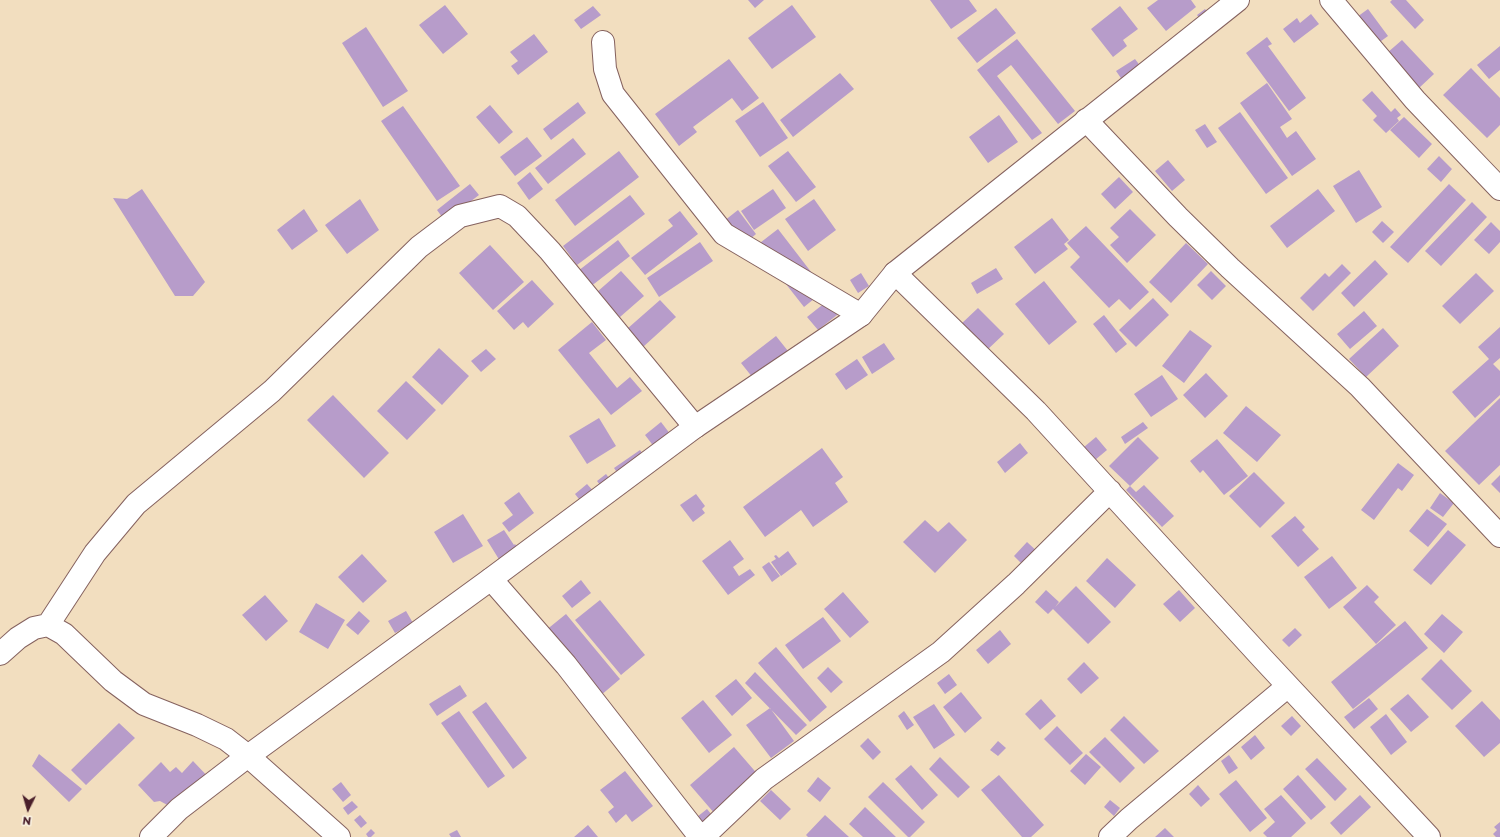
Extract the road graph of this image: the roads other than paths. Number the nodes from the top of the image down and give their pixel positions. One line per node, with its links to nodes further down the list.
1 (1238, 0): 4 (street)
2 (1331, 0): 5 (street)
3 (603, 42): 7 (street)
4 (1086, 120): 6 (street); 10 (street)
5 (1498, 185)
6 (896, 273): 7 (street); 9 (street)
7 (861, 315): 8 (street)
8 (695, 427): 11 (street); 12 (street)
9 (1110, 491): 14 (street); 18 (street)
10 (1500, 536)
11 (491, 579): 15 (street); 18 (street)
12 (48, 626): 13 (street); 15 (street)
13 (0, 654)
14 (1288, 686): 19 (street); 20 (street)
15 (248, 756): 16 (street); 17 (street)
16 (151, 837)
17 (339, 837)
18 (702, 837)
19 (1110, 837)
20 (1429, 837)

